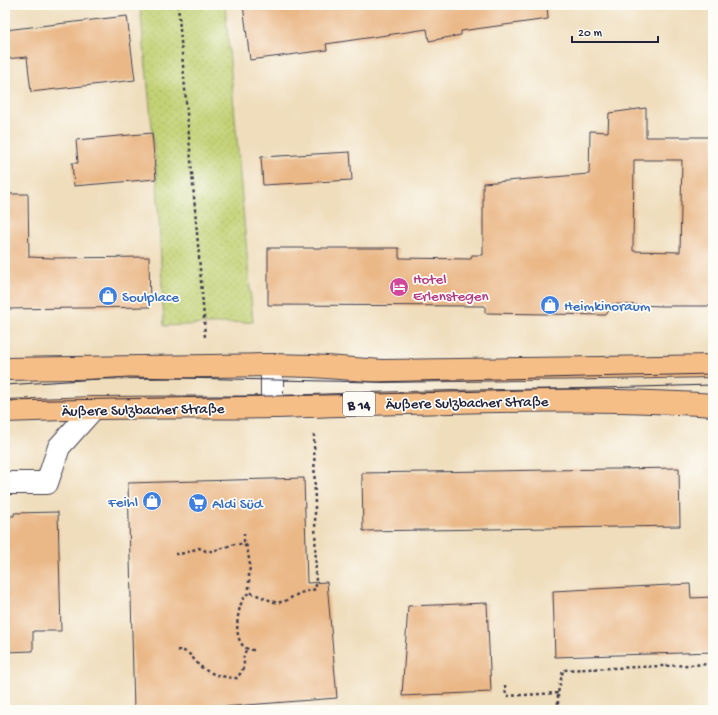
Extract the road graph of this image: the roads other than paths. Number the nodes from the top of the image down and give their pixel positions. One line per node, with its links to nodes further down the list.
1 (272, 365): 2 (main road, B 14); 3 (main road, B 14); 5 (lane)
2 (713, 366)
3 (5, 368)
4 (713, 405): 5 (main road, Äußere Sulzbacher Straße / B 14)
5 (272, 407): 6 (main road, Äußere Sulzbacher Straße / B 14)
6 (94, 408): 7 (main road, Äußere Sulzbacher Straße / B 14); 8 (lane)
7 (5, 411)
8 (5, 483)

